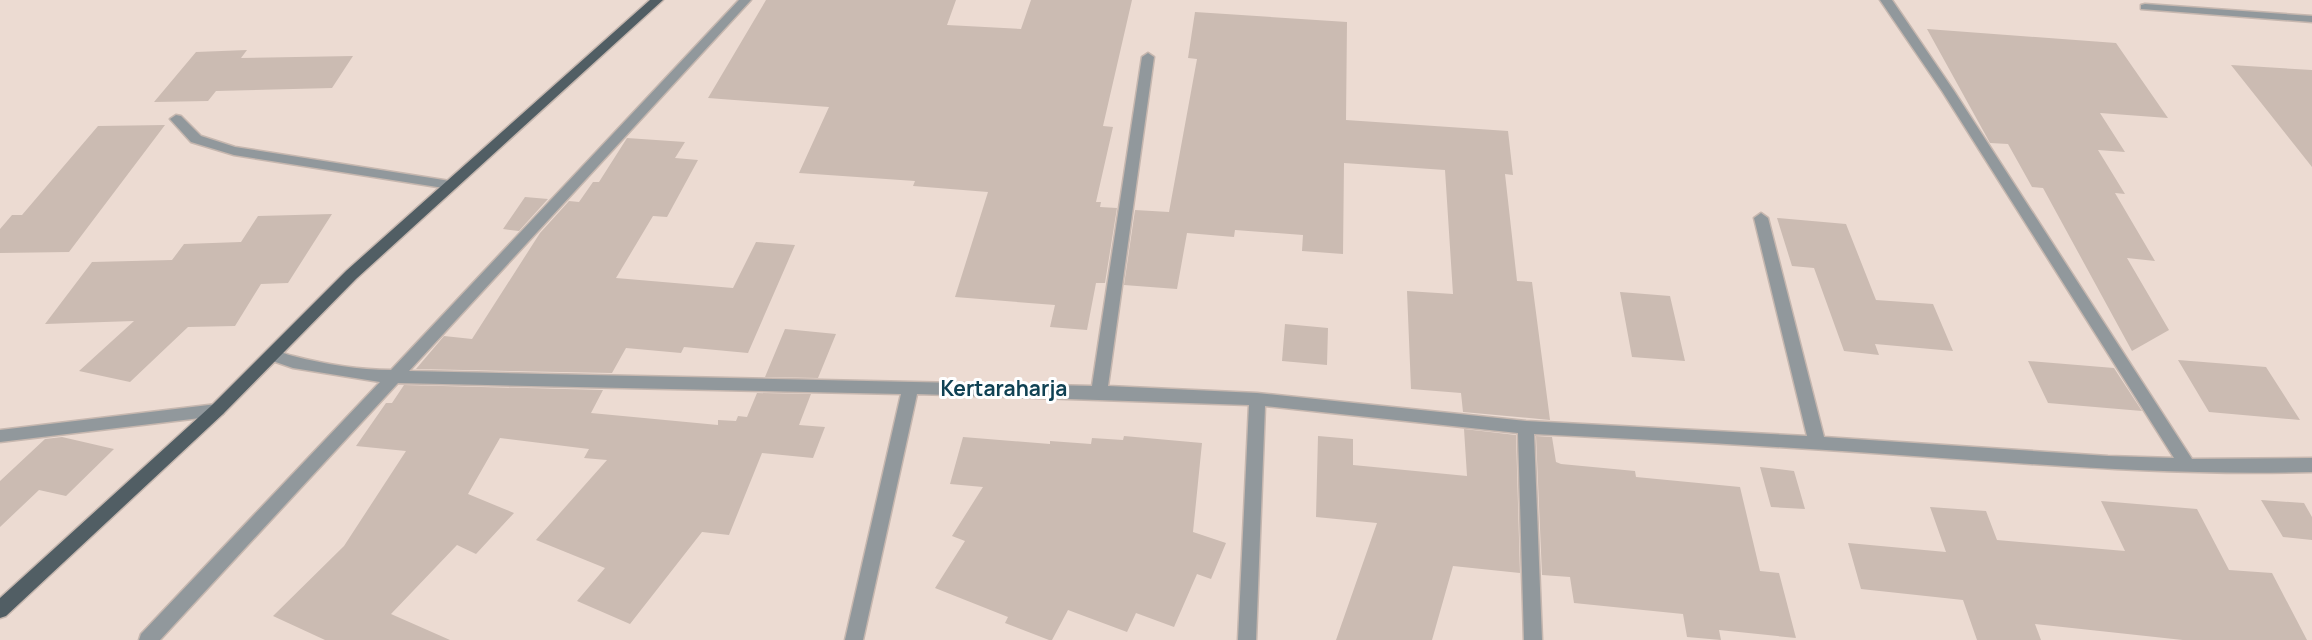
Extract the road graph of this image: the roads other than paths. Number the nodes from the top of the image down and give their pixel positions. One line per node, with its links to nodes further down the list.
1 (657, 0): 8 (main road)
2 (745, 0): 11 (street)
3 (1886, 0): 20 (street)
4 (2145, 7): 5 (street)
5 (2312, 19)
6 (1148, 57): 13 (street)
7 (176, 119): 8 (street)
8 (450, 185): 10 (main road)
9 (1761, 218): 18 (street)
10 (272, 354): 11 (street); 15 (main road)
11 (392, 376): 12 (street); 22 (street)
12 (910, 388): 13 (street); 23 (street)
13 (1100, 392): 14 (street)
14 (1257, 399): 16 (street); 24 (street)
15 (217, 410): 17 (street); 21 (main road)
16 (1526, 427): 18 (street); 25 (street)
17 (0, 436)
18 (1817, 443): 20 (street)
19 (2312, 465): 20 (street)
20 (2188, 466)
21 (0, 610)
22 (148, 640)
23 (854, 640)
24 (1247, 640)
25 (1533, 640)

